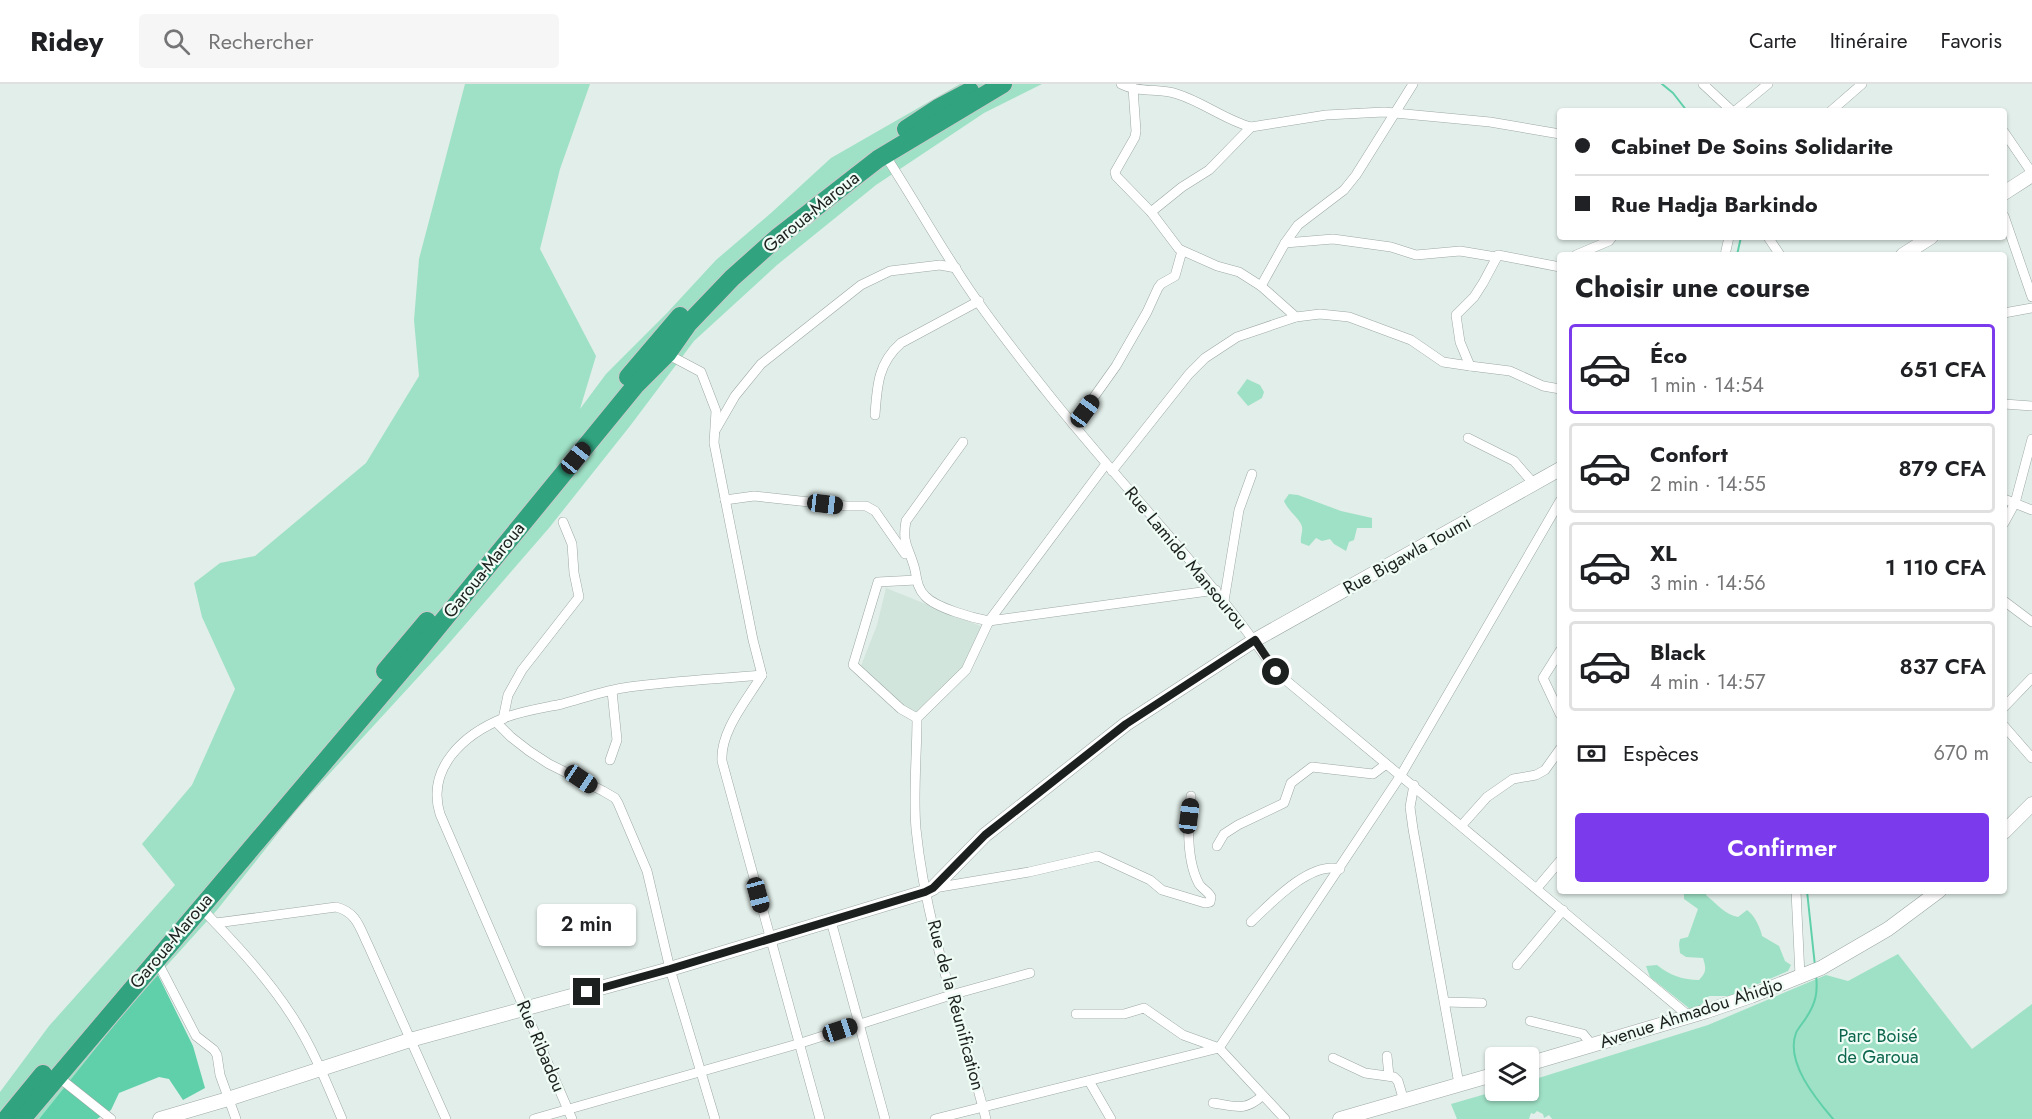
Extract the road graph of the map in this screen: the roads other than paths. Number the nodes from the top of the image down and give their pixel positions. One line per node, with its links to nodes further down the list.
1 (982, 84): 131 (highway, Garoua-Maroua)
2 (1003, 84): 16 (highway, Garoua-Maroua)
3 (1121, 84): 8 (street)
4 (1413, 84): 12 (street)
5 (1703, 84): 9 (street)
6 (1768, 84): 10 (street)
7 (1862, 84): 11 (street)
8 (1133, 88): 13 (street); 19 (street)
9 (1730, 108)
10 (1737, 108)
11 (1834, 108)
12 (1395, 114): 13 (street); 14 (street); 23 (street)
13 (1251, 127): 19 (street)
14 (1557, 133)
15 (2007, 136): 17 (street)
16 (885, 155): 29 (street, Rue Lamido Mansourou); 36 (highway, Garoua-Maroua)
17 (2032, 174): 18 (street)
18 (2007, 191)
19 (1151, 212): 24 (street)
20 (2007, 225): 31 (street)
21 (1610, 240): 25 (street)
22 (1926, 240): 26 (street)
23 (1285, 243): 27 (street); 30 (street)
24 (1182, 251): 30 (street); 42 (street)
25 (1583, 252)
26 (1908, 252)
27 (1496, 257): 28 (street); 37 (street)
28 (1557, 266)
29 (956, 268): 32 (street, Rue Lamido Mansourou); 43 (street)
30 (1261, 286): 35 (street)
31 (2032, 297)
32 (979, 301): 41 (street); 42 (street, Rue Lamido Mansourou)
33 (2032, 308): 34 (street)
34 (2007, 312)
35 (1296, 317): 37 (street); 47 (street)
36 (667, 354): 43 (street); 92 (highway, Garoua-Maroua)
37 (1470, 366): 38 (street)
38 (1557, 388)
39 (2007, 404): 40 (street)
40 (2032, 406)
41 (875, 415)
42 (1074, 425): 47 (street, Rue Lamido Mansourou)
43 (714, 431): 51 (street)
44 (1468, 438): 50 (street)
45 (2032, 439): 53 (street)
46 (963, 442): 58 (street)
47 (1109, 468): 60 (street, Rue Lamido Mansourou); 64 (street)
48 (1557, 472): 50 (street, Rue Bigawla Toumi)
49 (1252, 474): 61 (street)
50 (1534, 484): 65 (street, Rue Bigawla Toumi)
51 (725, 500): 58 (street); 67 (street)
52 (2007, 500): 53 (street)
53 (2015, 503): 55 (street); 56 (street)
54 (1557, 506): 79 (street)
55 (2032, 510)
56 (2007, 518)
57 (563, 522): 73 (street)
58 (914, 567): 59 (street)
59 (916, 580): 64 (street); 72 (street)
60 (1216, 591): 61 (street, Rue Lamido Mansourou); 64 (street)
61 (1224, 601): 65 (street, Rue Lamido Mansourou)
62 (2007, 603): 63 (street)
63 (2031, 620)
64 (989, 621): 72 (street)
65 (1255, 640): 78 (street, Rue Lamido Mansourou); 89 (street, Rue Bigawla Toumi)
66 (1557, 655): 71 (street)
67 (762, 675): 69 (street, Rue Ribadou); 97 (street)
68 (2032, 678): 70 (street)
69 (612, 691): 73 (street, Rue Ribadou); 77 (street)
70 (2007, 704)
71 (1557, 708)
72 (917, 718): 89 (street, Rue de la Réunification)
73 (500, 720): 100 (street); 106 (street, Rue Ribadou)
74 (2007, 729): 76 (street)
75 (1557, 753): 83 (street)
76 (2032, 758)
77 (610, 760)
78 (1385, 765): 79 (street, Rue Lamido Mansourou); 85 (street)
79 (1401, 775): 80 (street, Rue Lamido Mansourou); 87 (street)
80 (1414, 786): 83 (street, Rue Lamido Mansourou); 104 (street)
81 (1191, 796): 89 (street)
82 (2032, 804): 84 (street)
83 (1462, 825): 88 (street, Rue Lamido Mansourou)
84 (2007, 829)
85 (1217, 846)
86 (1557, 865): 88 (street)
87 (1340, 869): 95 (street); 114 (street)
88 (1537, 888): 93 (street, Rue Lamido Mansourou)
89 (929, 890): 94 (street); 103 (street, Rue de la Réunification)
90 (1796, 894): 102 (street)
91 (1936, 894): 102 (street, Avenue Ahmadou Ahidjo)
92 (200, 907): 96 (street); 98 (highway, Garoua-Maroua)
93 (1563, 910): 99 (street); 108 (street, Rue Lamido Mansourou)
94 (831, 921): 97 (street); 110 (street)
95 (1251, 922)
96 (216, 923): 111 (street); 118 (street)
97 (770, 940): 100 (street); 112 (street)
98 (156, 959): 120 (highway, Garoua-Maroua); 126 (street)
99 (1517, 965)
100 (670, 969): 106 (street); 119 (street)
101 (1030, 973): 103 (street)
102 (1803, 975): 108 (street, Avenue Ahmadou Ahidjo)
103 (951, 995): 110 (street); 129 (street, Rue de la Réunification)
104 (1445, 1002): 105 (street); 124 (street)
105 (1482, 1003)
106 (525, 1009): 111 (street); 130 (street, Rue Ribadou)
107 (1076, 1014): 114 (street)
108 (1689, 1017): 113 (street, Avenue Ahmadou Ahidjo)
109 (1530, 1021): 113 (street)
110 (860, 1024): 112 (street); 141 (street)
111 (410, 1040): 118 (street); 137 (street)
112 (801, 1043): 119 (street); 140 (street)
113 (1592, 1045): 117 (street, Avenue Ahmadou Ahidjo)
114 (1219, 1048): 123 (street); 125 (street)
115 (1387, 1056): 121 (street)
116 (1333, 1058): 121 (street)
117 (1539, 1061)
118 (320, 1068): 126 (street); 136 (street)
119 (702, 1072): 130 (street); 139 (street)
120 (57, 1076): 132 (highway, Garoua-Maroua); 133 (street)
121 (1389, 1076): 127 (street)
122 (1485, 1077): 124 (street)
123 (1089, 1080): 129 (street); 144 (street)
124 (1459, 1084): 127 (street)
125 (1262, 1096): 128 (street); 145 (street)
126 (228, 1099): 134 (street); 135 (street)
127 (1404, 1101): 146 (street)
128 (1213, 1103)
129 (983, 1106): 142 (street); 143 (street, Rue de la Réunification)
130 (570, 1114): 138 (street)
131 (6, 1119)
132 (22, 1119)
133 (111, 1119)
134 (160, 1119)
135 (236, 1119)
136 (342, 1119)
137 (446, 1119)
138 (534, 1119)
139 (715, 1119)
140 (820, 1119)
141 (885, 1119)
142 (935, 1119)
143 (986, 1119)
144 (1111, 1119)
145 (1285, 1119)
146 (1340, 1119)

